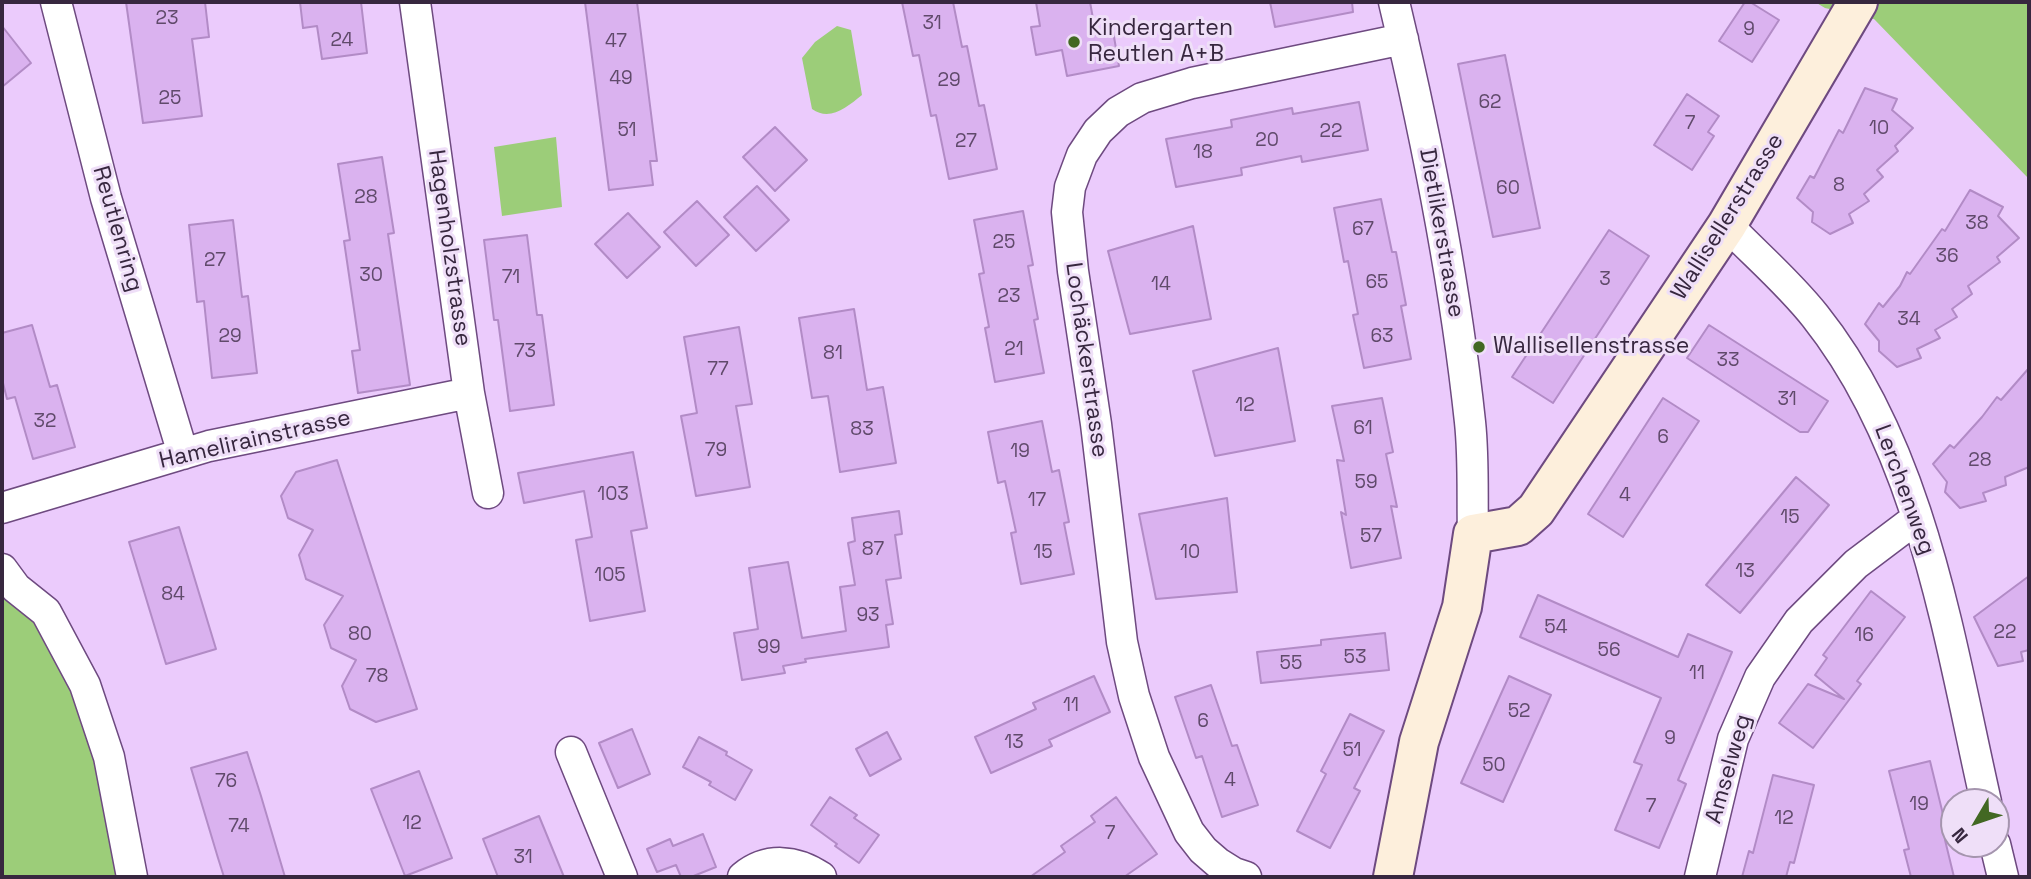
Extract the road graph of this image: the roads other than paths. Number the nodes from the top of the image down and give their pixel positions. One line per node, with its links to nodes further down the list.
1 (56, 2): 8 (street, Reutlenring)
2 (415, 2): 7 (street, Hagenholzstrasse)
3 (1394, 2): 5 (street, Dietlikerstrasse)
4 (1858, 2): 6 (street, Wallisellerstrasse)
5 (1403, 39): 12 (street, Dietlikerstrasse); 21 (street, Lochäckerstrasse)
6 (1727, 225): 11 (street, Lerchenweg); 12 (street, Wallisellerstrasse)
7 (469, 393): 8 (street, Hamelirainstrasse); 9 (street, Hagenholzstrasse)
8 (183, 454): 10 (street, Hamelirainstrasse)
9 (488, 494)
10 (2, 508)
11 (1917, 519): 15 (street, Lerchenweg); 23 (street, Amselweg)
12 (1473, 534): 22 (street, Dietlikerstrasse)
13 (2, 569): 17 (street)
14 (571, 752): 18 (street)
15 (1983, 788)
16 (1999, 858): 24 (street)
17 (132, 877)
18 (622, 877)
19 (743, 877): 20 (street)
20 (821, 877)
21 (1246, 877)
22 (1393, 877)
23 (1700, 877)
24 (2003, 877)

